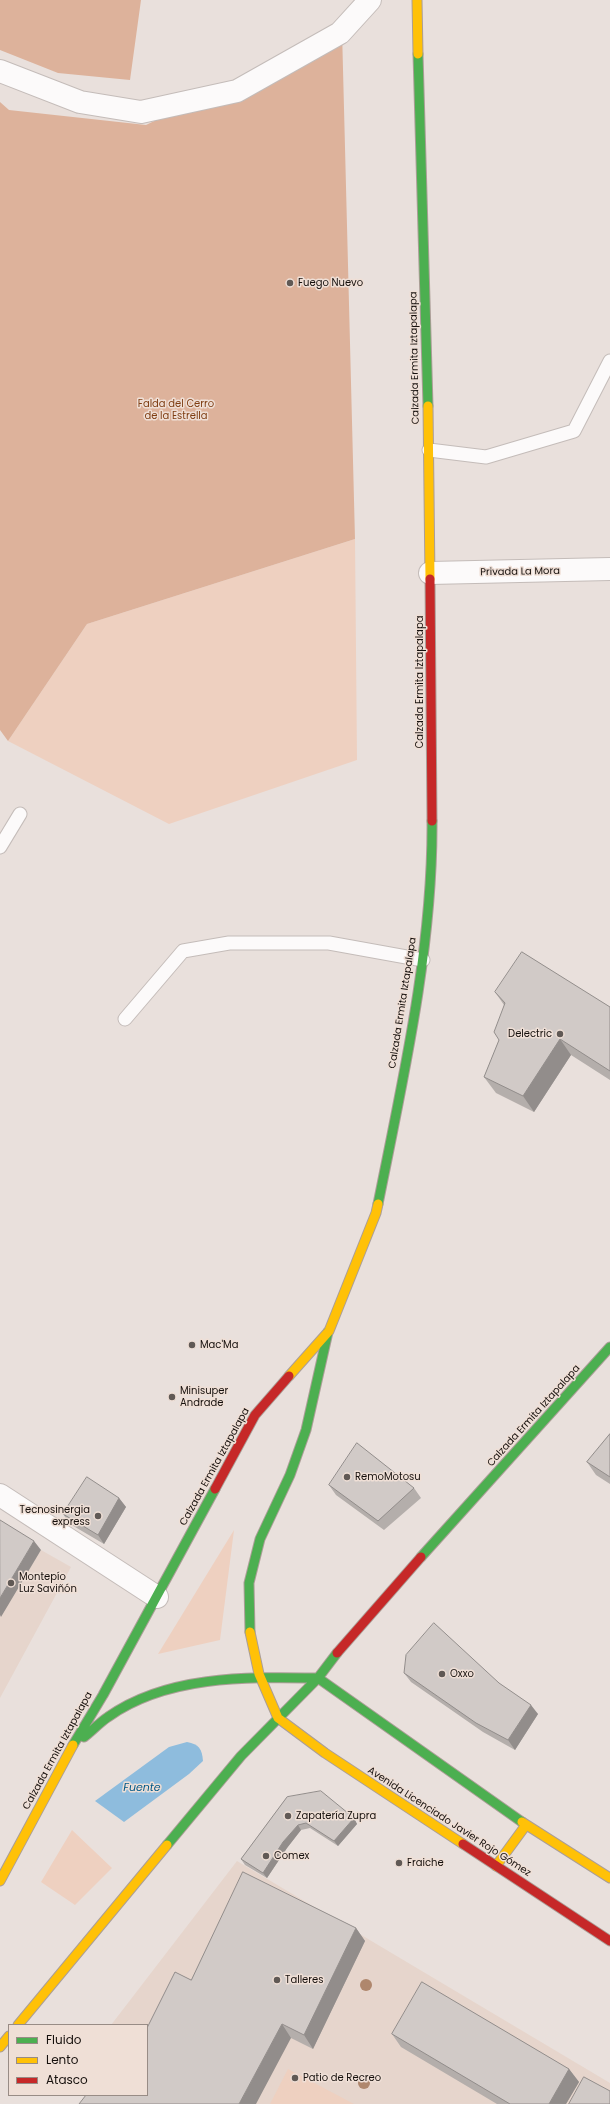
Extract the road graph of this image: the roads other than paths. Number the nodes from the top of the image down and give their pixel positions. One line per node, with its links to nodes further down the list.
1 (370, 0): 3 (street)
2 (417, 0): 5 (main road, Calzada Ermita Iztapalapa)
3 (0, 72)
4 (610, 362): 5 (lane)
5 (429, 450): 7 (main road, Calzada Ermita Iztapalapa)
6 (610, 569): 7 (street, Privada La Mora)
7 (430, 573): 10 (main road, Calzada Ermita Iztapalapa)
8 (20, 814): 9 (lane)
9 (0, 846)
10 (423, 960): 11 (lane); 12 (main road, Calzada Ermita Iztapalapa)
11 (125, 1019)
12 (329, 1331): 15 (main road, Calzada Ermita Iztapalapa); 16 (main road)
13 (610, 1347): 17 (main road, Calzada Ermita Iztapalapa)
14 (0, 1495): 15 (street)
15 (157, 1597): 19 (main road, Calzada Ermita Iztapalapa)
16 (261, 1678): 17 (main road); 18 (main road); 19 (main road)
17 (318, 1678): 18 (main road, Calzada Ermita Iztapalapa); 20 (main road)
18 (278, 1718): 21 (main road, Avenida Licenciado Javier Rojo Gómez); 25 (main road, Calzada Ermita Iztapalapa)
19 (60, 1766): 23 (main road, Calzada Ermita Iztapalapa)
20 (526, 1824): 21 (main road); 22 (main road)
21 (496, 1866): 24 (main road, Avenida Licenciado Javier Rojo Gómez)
22 (610, 1878)
23 (0, 1881)
24 (610, 1942)
25 (19, 2024)
26 (8, 2037): 27 (main road)
27 (0, 2047)

